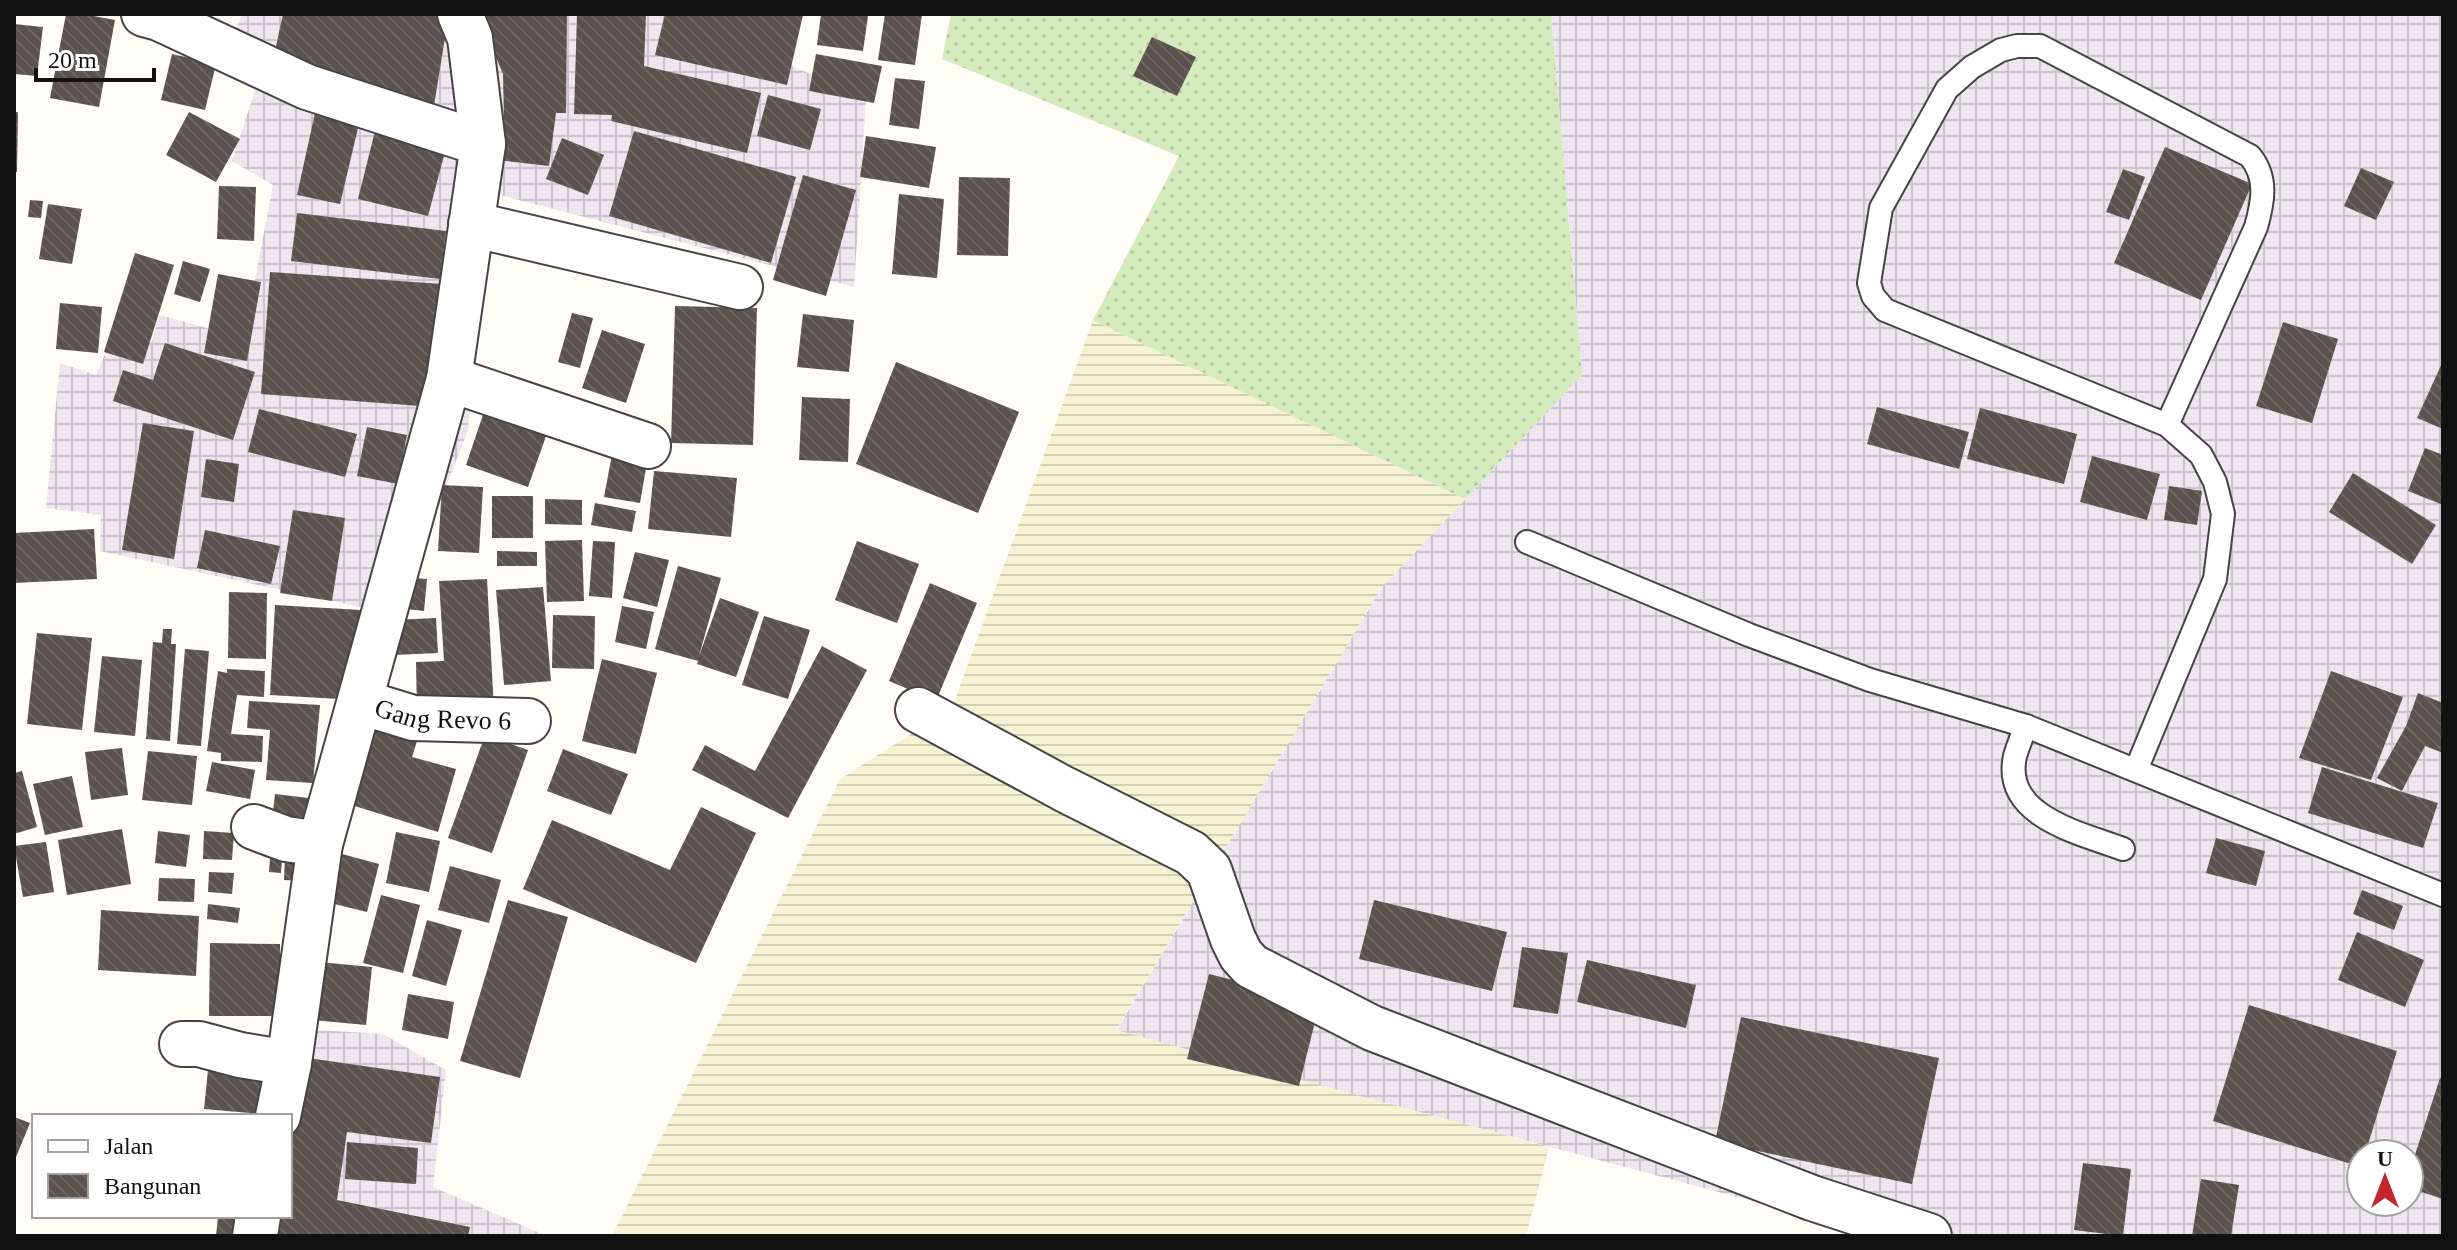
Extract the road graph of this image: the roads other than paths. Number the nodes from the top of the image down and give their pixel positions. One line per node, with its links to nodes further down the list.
1 (144, 14): 3 (street)
2 (460, 14): 3 (street)
3 (483, 144): 4 (street)
4 (471, 224): 5 (street); 6 (street)
5 (740, 287)
6 (449, 379): 8 (street); 10 (street)
7 (2167, 425): 7 (lane); 14 (lane)
8 (648, 446)
9 (1527, 542): 13 (lane)
10 (361, 702): 12 (street, Gang Revo 6); 16 (street)
11 (918, 710): 22 (street)
12 (528, 721)
13 (2026, 726): 14 (lane); 17 (lane)
14 (2136, 770): 18 (lane)
15 (254, 827): 16 (street)
16 (320, 844): 20 (street)
17 (2123, 849)
18 (2443, 895)
19 (182, 1044): 20 (street)
20 (289, 1063): 21 (street)
21 (278, 1114)
22 (1929, 1236)

